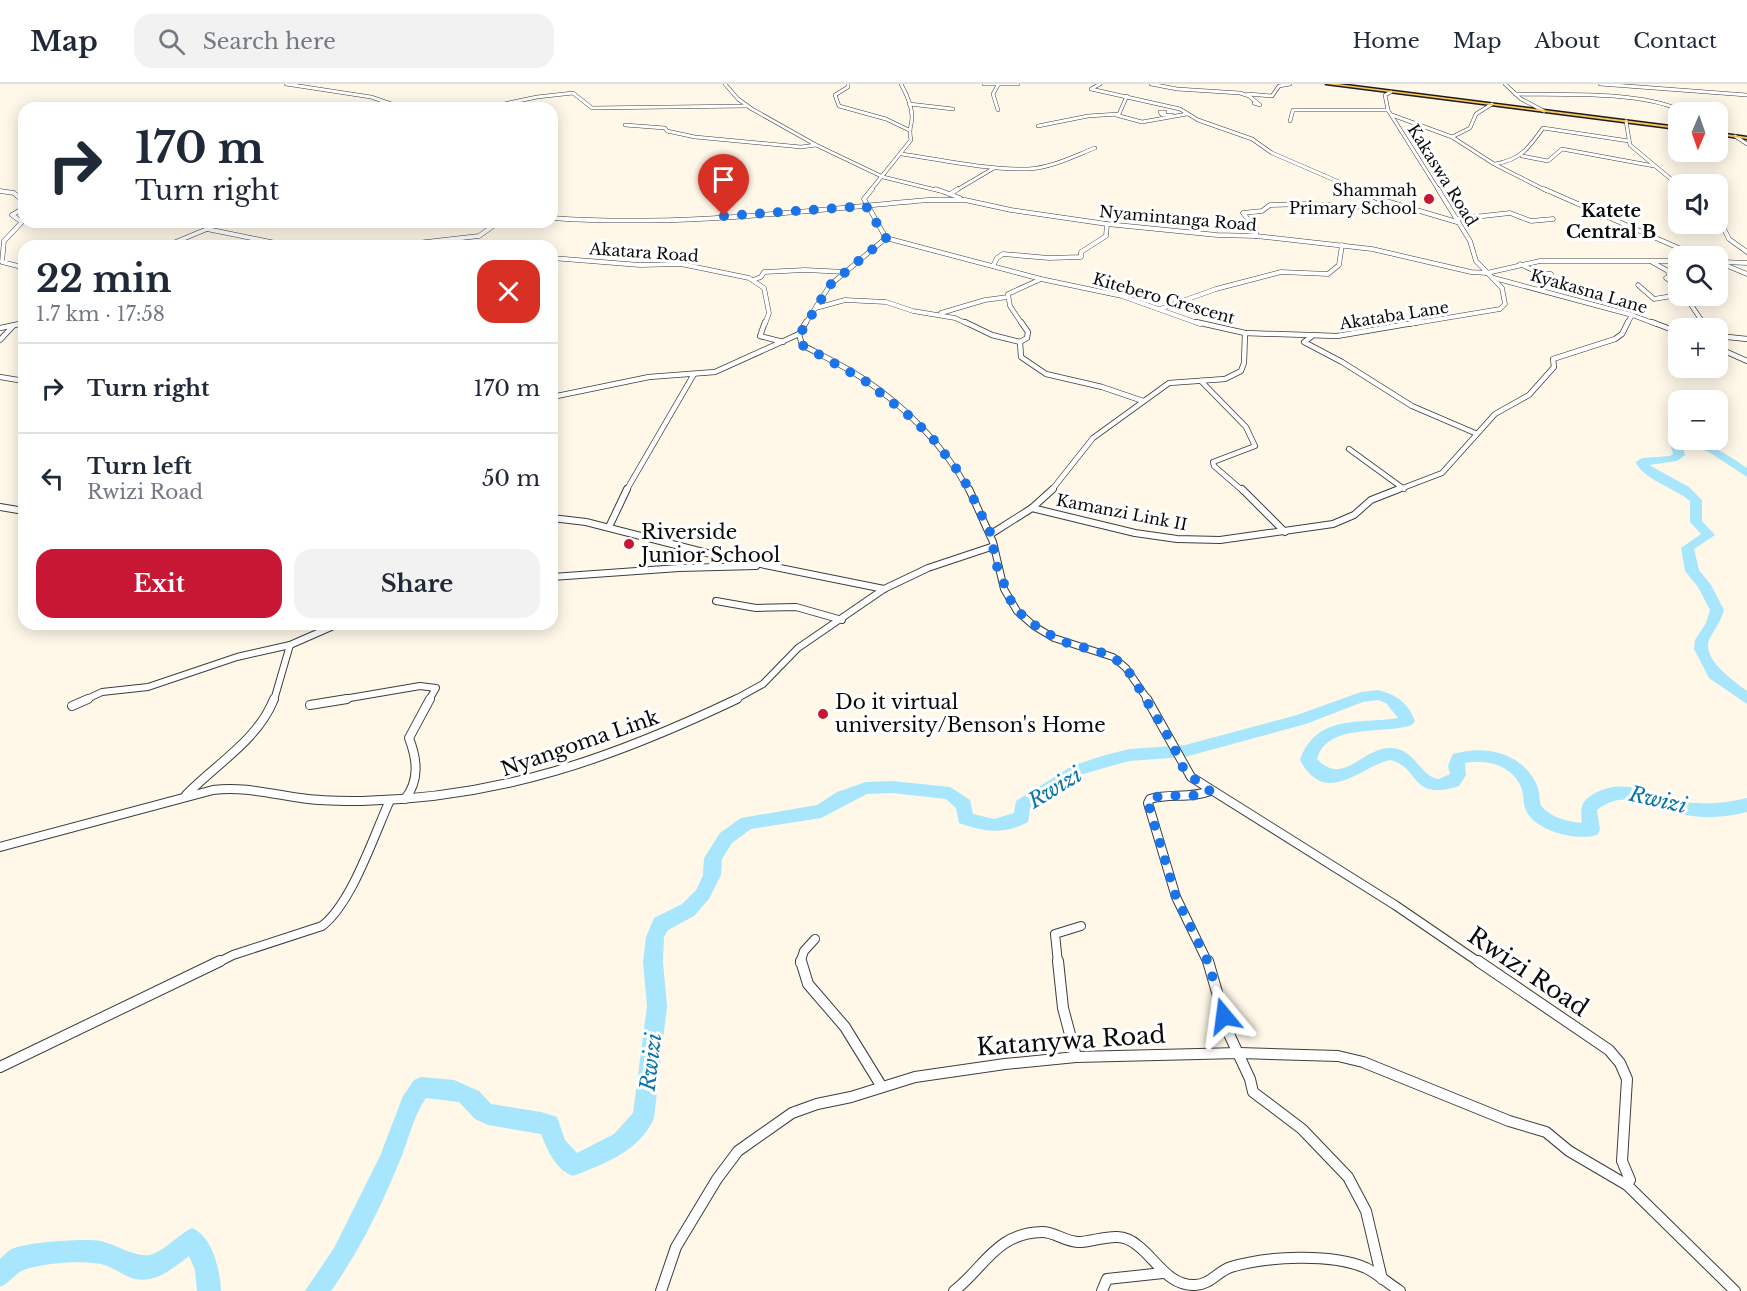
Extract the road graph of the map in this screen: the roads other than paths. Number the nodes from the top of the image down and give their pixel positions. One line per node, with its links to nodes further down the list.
1 (286, 84): 17 (street)
2 (316, 84): 17 (street)
3 (725, 84): 31 (street)
4 (848, 84): 45 (street)
5 (901, 84): 28 (street)
6 (984, 84): 15 (street)
7 (1018, 84): 15 (street)
8 (1100, 84): 23 (street)
9 (1151, 84): 20 (street)
10 (1290, 84): 20 (street)
11 (1328, 84): 16 (main road)
12 (1504, 84): 21 (street)
13 (1600, 84): 18 (street)
14 (1670, 84): 18 (street)
15 (998, 85): 33 (street)
16 (1368, 86): 19 (main road)
17 (307, 87): 25 (street)
18 (1674, 89): 22 (street); 24 (street)
19 (1391, 92): 29 (main road); 34 (street, Kakaswa Road)
20 (1242, 93): 27 (street)
21 (1515, 94): 30 (street); 35 (street)
22 (1747, 95)
23 (1127, 96): 37 (street); 38 (street)
24 (1673, 97)
25 (387, 102)
26 (514, 102): 31 (street)
27 (1254, 103)
28 (909, 104): 32 (street); 45 (street)
29 (1492, 104): 35 (main road); 48 (street)
30 (1668, 104)
31 (747, 106): 52 (street)
32 (953, 109)
33 (998, 110)
34 (1388, 110): 39 (street, Kakaswa Road); 40 (street)
35 (1544, 111): 41 (main road)
36 (1165, 112): 37 (street)
37 (1186, 114): 38 (street); 68 (street)
38 (1116, 115): 43 (street)
39 (1392, 115): 48 (street); 71 (street, Kakaswa Road)
40 (1290, 121)
41 (1626, 121): 44 (main road); 50 (street)
42 (625, 125): 52 (street)
43 (1038, 126)
44 (1668, 126)
45 (909, 130): 54 (street)
46 (1728, 135): 47 (main road)
47 (1735, 136): 49 (main road); 51 (street)
48 (1452, 137): 56 (street)
49 (1747, 138)
50 (1629, 141): 55 (street); 57 (street)
51 (1747, 144)
52 (816, 145): 61 (street)
53 (1095, 148): 58 (street)
54 (902, 154): 58 (street); 61 (street)
55 (1522, 156): 56 (street); 57 (street)
56 (1494, 164): 60 (street)
57 (1654, 166): 62 (street)
58 (995, 167): 64 (street)
59 (1515, 168): 60 (street)
60 (1518, 174): 85 (street)
61 (883, 177): 64 (street); 67 (street)
62 (1668, 177)
63 (0, 191): 65 (street)
64 (950, 194): 66 (street)
65 (18, 196)
66 (965, 200): 67 (street, Nyamintanga Road); 72 (street, Nyamintanga Road)
67 (866, 206): 69 (street, Nyamintanga Road); 79 (street)
68 (1411, 209): 71 (street); 77 (street)
69 (558, 219)
70 (1553, 219): 71 (street)
71 (1456, 220): 98 (street, Kakaswa Road)
72 (1107, 224): 77 (street, Nyamintanga Road); 94 (street)
73 (18, 226): 93 (street)
74 (491, 228): 78 (street)
75 (207, 229): 80 (street); 81 (street)
76 (1727, 234): 86 (street)
77 (1256, 236): 84 (street, Nyamintanga Road)
78 (473, 237): 82 (street); 83 (street)
79 (886, 238): 94 (street, Kitebero Crescent); 97 (street)
80 (180, 240)
81 (261, 240)
82 (446, 240)
83 (470, 240)
84 (1342, 245): 98 (street, Nyamintanga Road); 110 (street)
85 (1675, 246)
86 (1747, 252)
87 (558, 258): 104 (street, Akatara Road)
88 (1650, 261): 89 (street); 92 (street); 96 (street)
89 (1668, 261)
90 (1728, 262): 91 (street)
91 (1747, 263)
92 (1520, 264): 98 (street); 99 (street)
93 (18, 266)
94 (993, 266): 103 (street, Kitebero Crescent)
95 (1728, 266): 101 (street)
96 (1668, 271)
97 (846, 272): 104 (street); 109 (street)
98 (1487, 273): 102 (street, Akataba Lane)
99 (1539, 273): 100 (street); 106 (street)
100 (1551, 274)
101 (1747, 274)
102 (1492, 278): 112 (street, Kyakasna Lane); 119 (street, Akataba Lane)
103 (1041, 279): 107 (street); 110 (street, Kitebero Crescent)
104 (753, 280): 123 (street)
105 (1638, 285): 108 (street)
106 (1577, 291)
107 (1008, 297): 111 (street); 124 (street)
108 (1668, 297)
109 (816, 308): 111 (street); 118 (street)
110 (1160, 309): 117 (street, Kitebero Crescent)
111 (930, 315): 124 (street)
112 (1631, 317): 116 (street, Kyakasna Lane); 133 (street, Kamanzi Link II)
113 (18, 325): 114 (street)
114 (13, 326): 115 (street); 122 (street)
115 (0, 328)
116 (1668, 328)
117 (1245, 333): 119 (street, Akataba Lane); 130 (street)
118 (800, 334): 123 (street); 142 (street)
119 (1311, 337): 133 (street)
120 (1728, 337): 121 (street)
121 (1747, 339)
122 (0, 340)
123 (783, 342): 127 (street)
124 (1020, 342): 132 (street)
125 (1728, 352): 126 (street)
126 (1746, 360)
127 (694, 374): 131 (street); 140 (street)
128 (0, 377): 129 (street)
129 (18, 380)
130 (1201, 381): 132 (street); 141 (street)
131 (558, 396)
132 (1143, 401): 137 (street)
133 (1475, 433): 135 (street, Kamanzi Link II)
134 (1349, 449): 135 (street)
135 (1404, 489): 141 (street, Kamanzi Link II)
136 (0, 507): 138 (street)
137 (1032, 508): 141 (street, Kamanzi Link II); 142 (street)
138 (18, 509)
139 (558, 519): 140 (street)
140 (609, 527): 144 (street)
141 (1285, 532)
142 (991, 534): 143 (street)
143 (994, 546): 146 (street, Nyangoma Link); 153 (street, Rwizi Road)
144 (776, 565): 145 (street); 146 (street)
145 (558, 577)
146 (884, 590): 148 (street, Nyangoma Link)
147 (716, 601): 148 (street)
148 (842, 620): 155 (street, Nyangoma Link)
149 (324, 630): 150 (street)
150 (290, 645): 152 (street); 154 (street)
151 (310, 705): 155 (street)
152 (72, 706)
153 (1210, 791): 160 (street); 164 (street, Rwizi Road)
154 (186, 795): 156 (street, Nyangoma Link); 157 (street, Nyangoma Link)
155 (405, 799): 156 (street, Nyangoma Link)
156 (390, 800): 162 (street)
157 (0, 847)
158 (1081, 926): 161 (street)
159 (815, 939): 163 (street)
160 (1239, 1053): 161 (street, Katanywa Road); 164 (street, Katanywa Road); 166 (street)
161 (1076, 1058): 163 (street, Katanywa Road)
162 (0, 1068)
163 (882, 1087): 168 (street, Katanywa Road)
164 (1628, 1185): 167 (street)
165 (1163, 1273): 166 (street); 169 (street); 170 (street)
166 (1386, 1285): 171 (street)
167 (1734, 1290)
168 (661, 1291)
169 (954, 1291)
170 (1102, 1291)
171 (1400, 1291)

